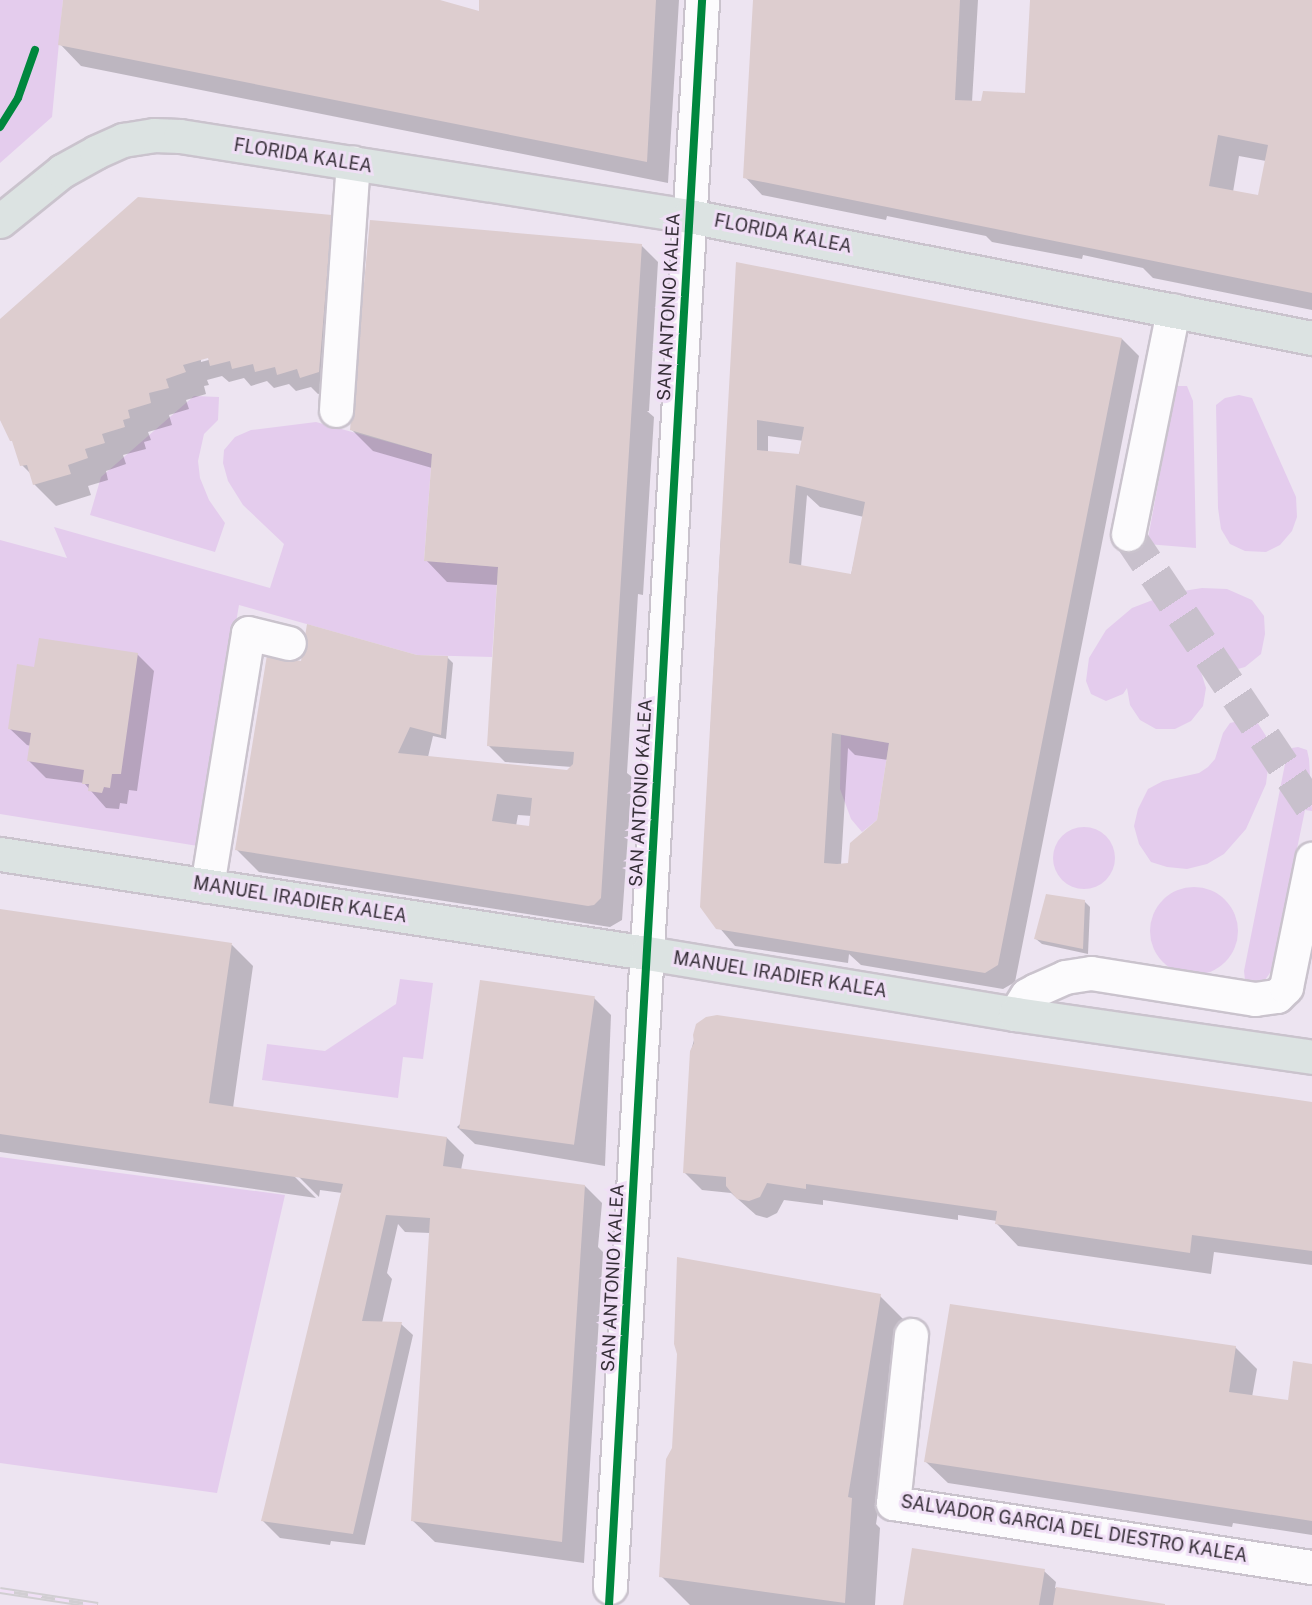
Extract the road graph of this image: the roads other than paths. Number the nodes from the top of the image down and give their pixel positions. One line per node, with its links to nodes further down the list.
1 (702, 0): 3 (street, SAN ANTONIO KALEA)
2 (353, 163): 3 (main road, FLORIDA KALEA); 4 (main road, FLORIDA KALEA); 7 (street)
3 (689, 216): 5 (main road, FLORIDA KALEA); 13 (street, SAN ANTONIO KALEA)
4 (0, 221)
5 (1173, 310): 6 (main road, FLORIDA KALEA); 8 (street)
6 (1312, 338)
7 (336, 410)
8 (1128, 534)
9 (290, 643): 12 (street)
10 (0, 854): 12 (main road, MANUEL IRADIER KALEA)
11 (1312, 859): 14 (street)
12 (207, 886): 13 (main road, MANUEL IRADIER KALEA)
13 (647, 953): 14 (main road, MANUEL IRADIER KALEA); 18 (street, SAN ANTONIO KALEA)
14 (1015, 1014): 15 (main road, MANUEL IRADIER KALEA)
15 (1312, 1057)
16 (911, 1335): 17 (street, SALVADOR GARCIA DEL DIESTRO KALEA)
17 (1312, 1567)
18 (610, 1587)

